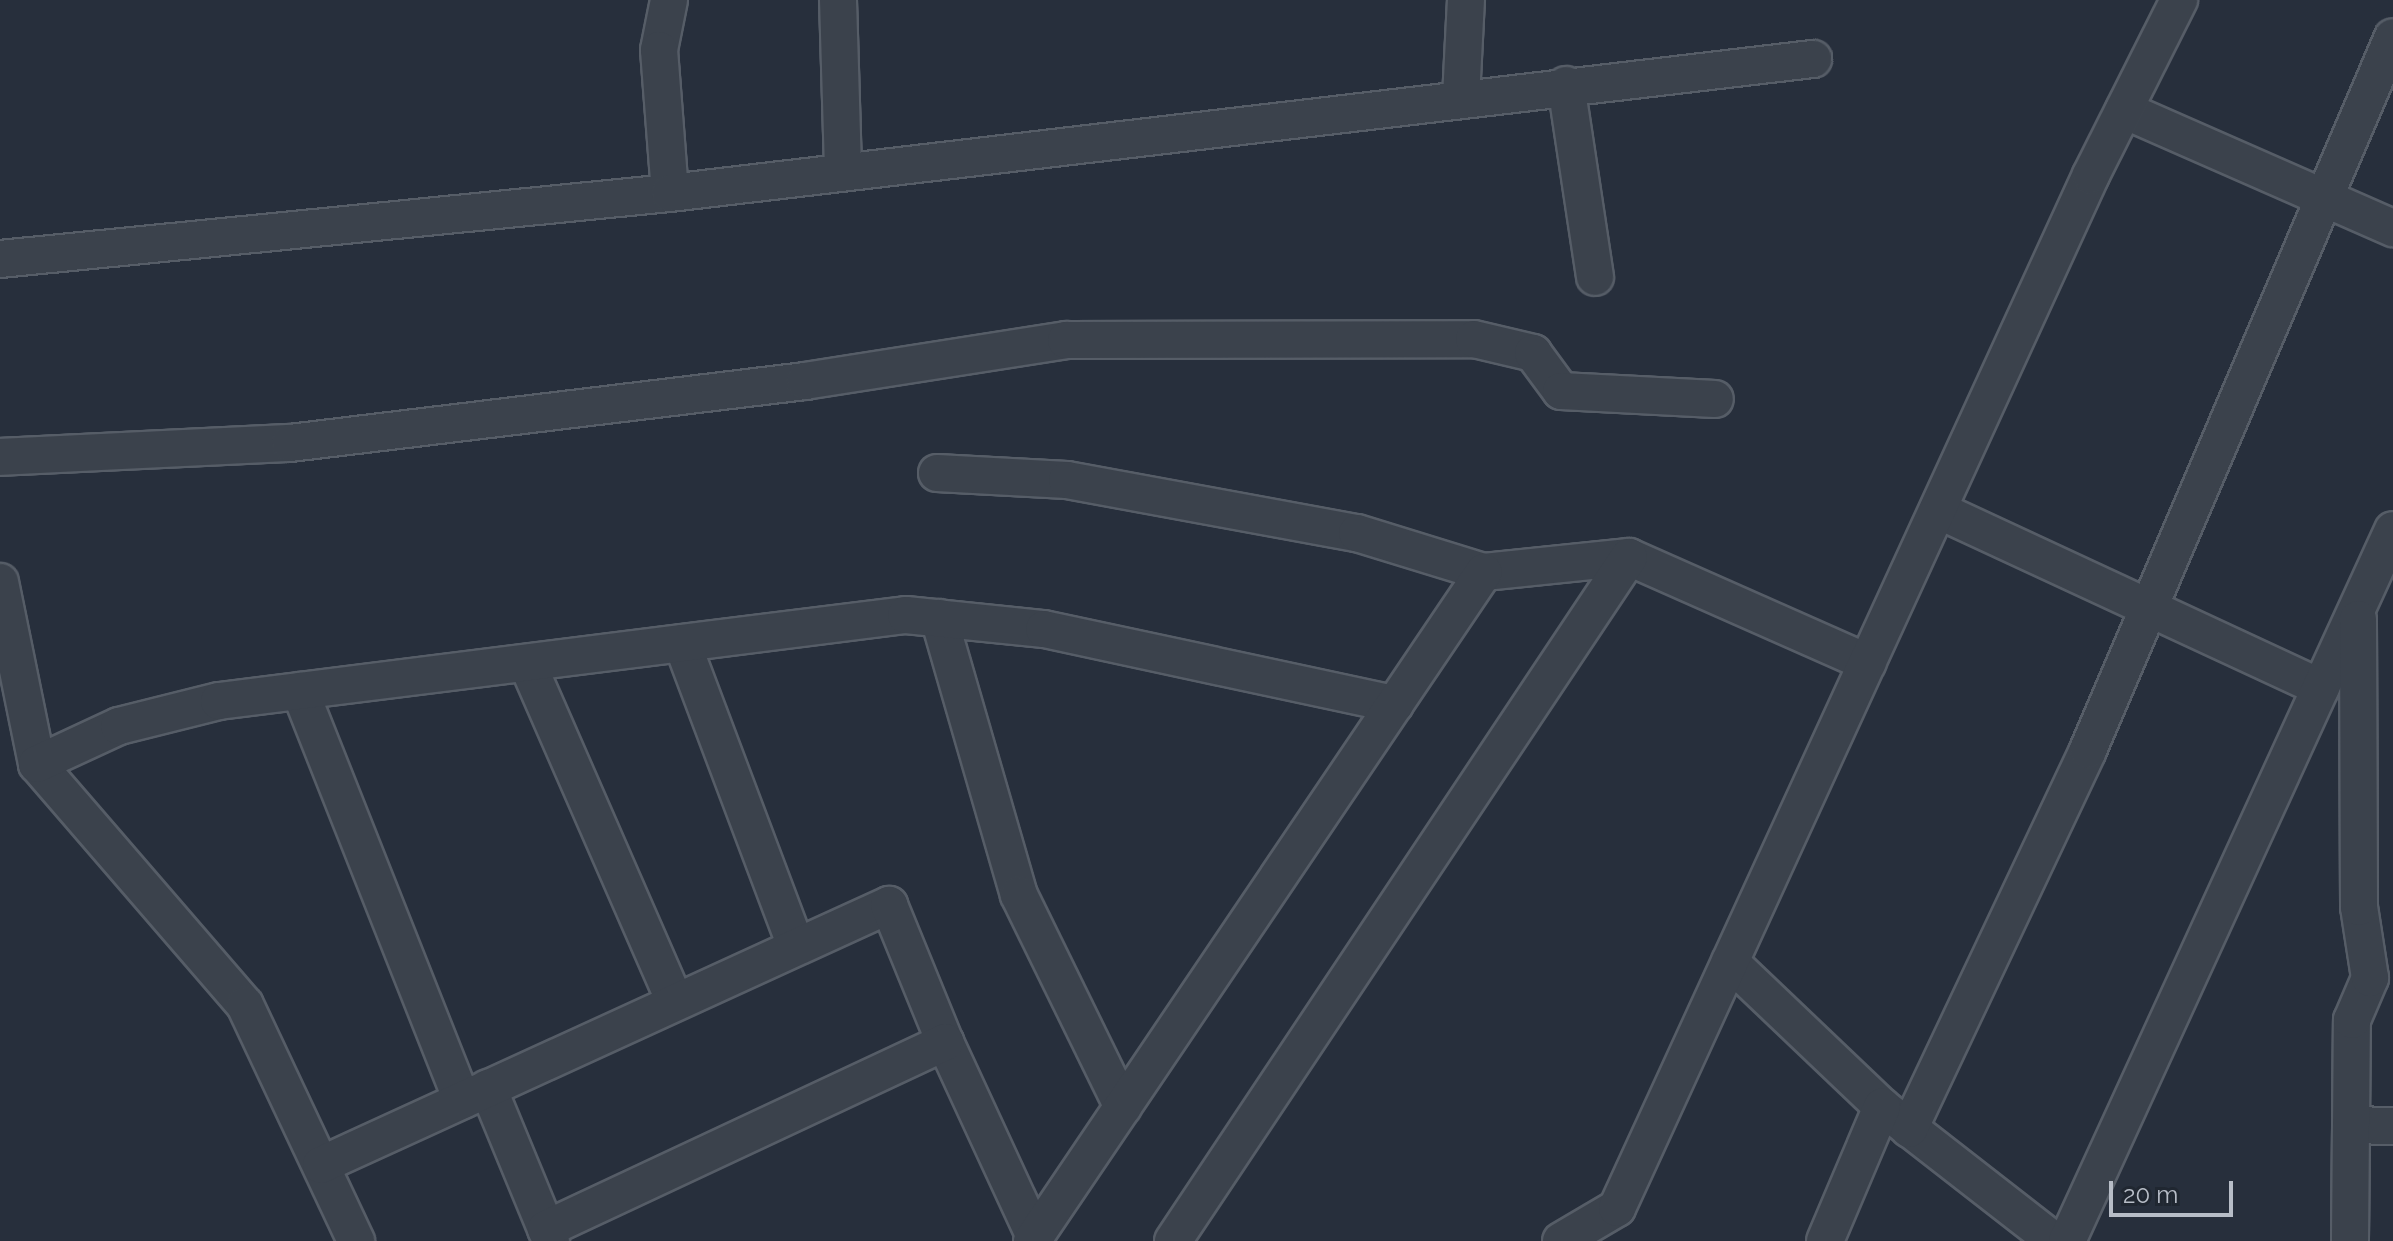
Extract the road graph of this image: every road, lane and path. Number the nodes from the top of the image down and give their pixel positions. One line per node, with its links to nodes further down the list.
1 (669, 0): 11 (street)
2 (838, 0): 10 (street)
3 (1466, 0): 8 (street)
4 (2179, 0): 9 (street)
5 (2393, 37): 12 (street)
6 (1813, 59): 7 (street)
7 (1566, 85): 8 (street); 15 (street)
8 (1461, 98): 10 (street)
9 (2124, 110): 12 (street); 19 (street)
10 (843, 172): 11 (street)
11 (670, 193): 14 (street)
12 (2325, 195): 13 (street); 25 (street)
13 (2393, 228)
14 (0, 259)
15 (1595, 277)
16 (1715, 399): 17 (street)
17 (0, 457)
18 (937, 473): 22 (street)
19 (1938, 510): 25 (street); 29 (street)
20 (2393, 530): 24 (street)
21 (1629, 557): 22 (street); 29 (street); 50 (street)
22 (1484, 572): 33 (street)
23 (0, 582): 34 (street)
24 (2358, 607): 31 (street); 43 (street)
25 (2149, 608): 31 (street); 42 (street)
26 (939, 618): 27 (street); 33 (street); 41 (street)
27 (682, 643): 28 (street); 36 (street)
28 (527, 663): 32 (street); 38 (street)
29 (1868, 663): 37 (street)
30 (0, 681): 34 (street)
31 (2321, 688): 55 (street)
32 (300, 691): 35 (street); 40 (street)
33 (1395, 704): 41 (street)
34 (24, 720): 35 (street)
35 (37, 764): 45 (street)
36 (796, 946): 38 (street); 39 (street)
37 (1730, 962): 42 (street); 46 (street)
38 (675, 1002): 40 (street)
39 (945, 1042): 47 (street); 48 (street)
40 (475, 1094): 45 (street); 47 (street)
41 (1123, 1107): 48 (street)
42 (1896, 1118): 53 (street); 54 (street)
43 (2351, 1125): 44 (street); 56 (street)
44 (2393, 1126)
45 (321, 1165): 49 (street)
46 (1617, 1208): 51 (street); 52 (street)
47 (549, 1235)
48 (1034, 1239)
49 (356, 1241)
50 (1173, 1241)
51 (1561, 1241)
52 (1602, 1241)
53 (1825, 1241)
54 (2054, 1241)
55 (2067, 1241)
56 (2350, 1241)

